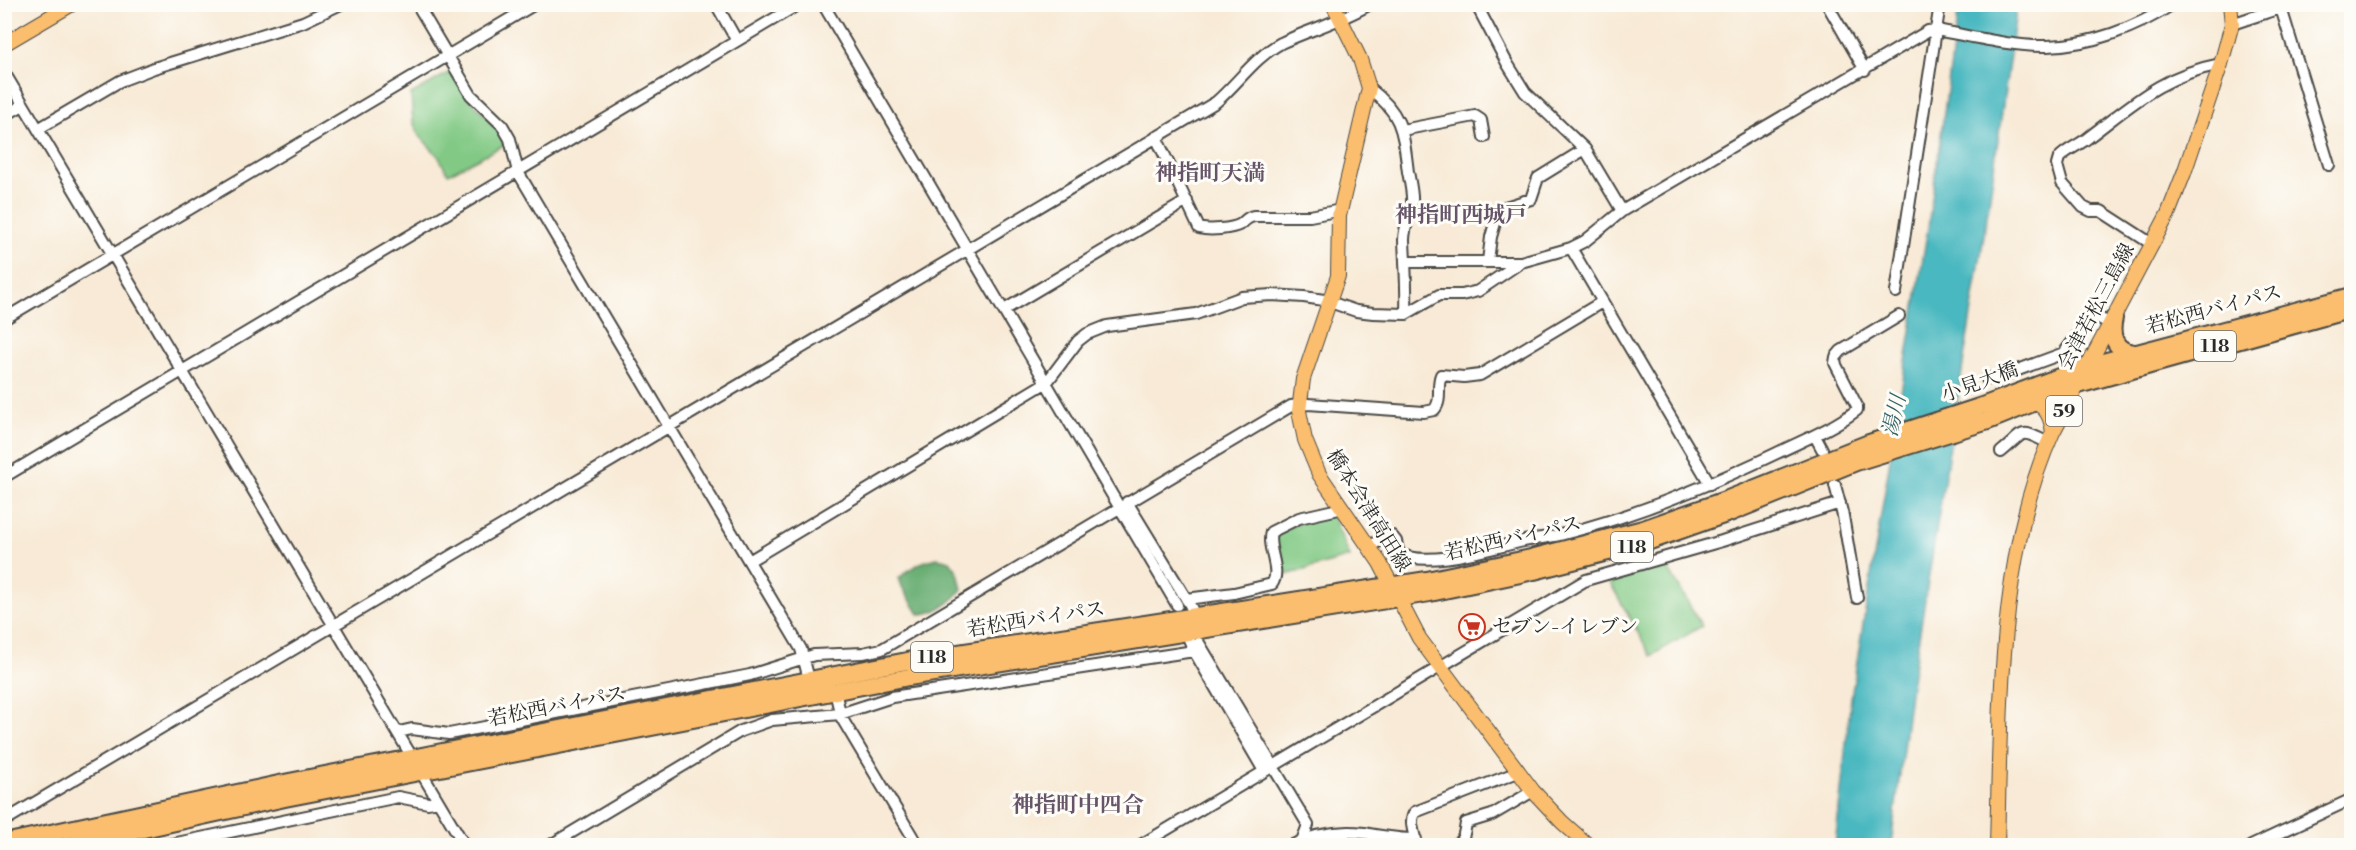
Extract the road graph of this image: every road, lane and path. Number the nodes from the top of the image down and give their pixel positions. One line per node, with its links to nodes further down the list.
1 (72, 4): 20 (main road)
2 (341, 4): 28 (street)
3 (417, 4): 21 (street)
4 (535, 4): 21 (street)
5 (716, 4): 19 (street)
6 (799, 4): 19 (street)
7 (823, 4): 40 (street)
8 (1333, 4): 16 (main road)
9 (1370, 4): 16 (street)
10 (1476, 4): 32 (street)
11 (1827, 4): 23 (street)
12 (1940, 4): 18 (street)
13 (2173, 4): 18 (street)
14 (2230, 4): 17 (main road, 会津若松三島線 / 59)
15 (2286, 6): 17 (street); 33 (street)
16 (1341, 20): 25 (main road); 30 (street)
17 (2232, 24): 22 (main road, 会津若松三島線 / 59)
18 (1936, 30): 23 (street); 45 (street)
19 (737, 41): 34 (street)
20 (4, 44)
21 (448, 56): 34 (street); 41 (street)
22 (2221, 64): 38 (main road, 会津若松三島線 / 59); 38 (street)
23 (1865, 70): 37 (street)
24 (4, 72): 26 (street)
25 (1369, 88): 29 (street); 36 (main road, 橋本会津高田線)
26 (23, 105): 27 (street); 28 (street)
27 (4, 116)
28 (38, 129): 41 (street)
29 (1402, 130): 31 (street); 43 (street)
30 (1156, 137): 35 (street); 40 (street)
31 (1484, 137)
32 (1585, 149): 37 (street); 42 (street)
33 (2329, 165)
34 (519, 172): 57 (street); 64 (street)
35 (1186, 201): 36 (street); 50 (street)
36 (1341, 210): 47 (main road, 橋本会津高田線)
37 (1622, 211): 39 (street)
38 (2152, 244): 54 (main road, 会津若松三島線 / 59)
39 (1571, 248): 44 (street); 48 (street)
40 (969, 249): 50 (street); 64 (street)
41 (112, 254): 53 (street); 57 (street)
42 (1488, 261): 43 (street); 44 (street)
43 (1407, 262): 51 (street)
44 (1521, 262): 51 (street)
45 (1896, 292)
46 (2352, 296): 55 (highway, 若松西バイパス / 118)
47 (1330, 302): 51 (street); 59 (street); 62 (main road, 橋本会津高田線)
48 (1602, 302): 62 (street); 71 (street)
49 (2352, 309): 60 (highway, 若松西バイパス / 118)
50 (1004, 310): 59 (street)
51 (1406, 314)
52 (1899, 316): 65 (street)
53 (4, 319)
54 (2112, 321): 55 (highway); 56 (main road, 会津若松三島線 / 59); 58 (street)
55 (2134, 352): 56 (highway, 若松西バイパス / 118)
56 (2088, 366): 60 (main road, 会津若松三島線 / 59); 63 (highway, 小見大橋 / 118)
57 (183, 371): 70 (street); 82 (street)
58 (1987, 378)
59 (1047, 382): 74 (street); 77 (street)
60 (2078, 384): 61 (highway, 小見大橋 / 118); 66 (main road, 会津若松三島線 / 59)
61 (2032, 402): 63 (highway, 小見大橋 / 118); 66 (main road)
62 (1299, 405): 74 (street); 75 (main road, 橋本会津高田線)
63 (1985, 413): 69 (highway, 小見大橋 / 118)
64 (669, 426): 77 (street); 82 (street)
65 (1815, 436): 67 (street); 71 (street)
66 (2050, 438): 68 (street); 110 (main road, 会津若松三島線 / 59)
67 (1822, 449)
68 (2001, 452)
69 (1854, 455): 78 (highway, 若松西バイパス / 118)
70 (4, 477)
71 (1710, 484): 76 (street)
72 (1835, 485): 73 (street)
73 (1840, 503): 79 (street); 86 (street)
74 (1124, 505): 80 (street); 85 (street)
75 (1343, 508): 76 (main road, 橋本会津高田線); 80 (street)
76 (1368, 546): 78 (main road, 橋本会津高田線)
77 (749, 561): 85 (street)
78 (1395, 592): 81 (highway, 若松西バイパス / 118); 83 (highway, 若松西バイパス / 118); 86 (main road, 橋本会津高田線)
79 (1857, 598)
80 (1182, 602): 81 (street)
81 (1195, 616): 87 (highway, 若松西バイパス / 118)
82 (335, 626): 90 (street); 97 (street)
83 (1186, 632): 84 (street); 88 (highway, 若松西バイパス / 118)
84 (1197, 647): 89 (street); 92 (street)
85 (805, 657): 87 (street); 90 (street)
86 (1439, 666): 92 (street); 93 (main road, 橋本会津高田線)
87 (810, 679): 91 (highway, 若松西バイパス / 118)
88 (835, 691): 89 (street); 91 (highway, 若松西バイパス / 118)
89 (840, 714): 104 (street); 105 (street)
90 (399, 732): 91 (street)
91 (416, 765): 96 (street); 100 (highway, 若松西バイパス / 118); 101 (highway, 若松西バイパス / 118)
92 (1269, 768): 98 (street); 106 (street)
93 (1518, 772): 94 (main road, 橋本会津高田線); 99 (street)
94 (1533, 791): 108 (street); 109 (main road, 橋本会津高田線)
95 (2352, 799): 111 (street)
96 (438, 801): 102 (street); 103 (street)
97 (4, 821)
98 (1302, 842): 99 (street); 107 (street)
99 (1417, 842)
100 (4, 843)
101 (66, 846)
102 (162, 846)
103 (465, 846)
104 (549, 846)
105 (918, 846)
106 (1139, 846)
107 (1290, 846)
108 (1450, 846)
109 (1589, 846)
110 (1997, 846)
111 (2251, 846)

